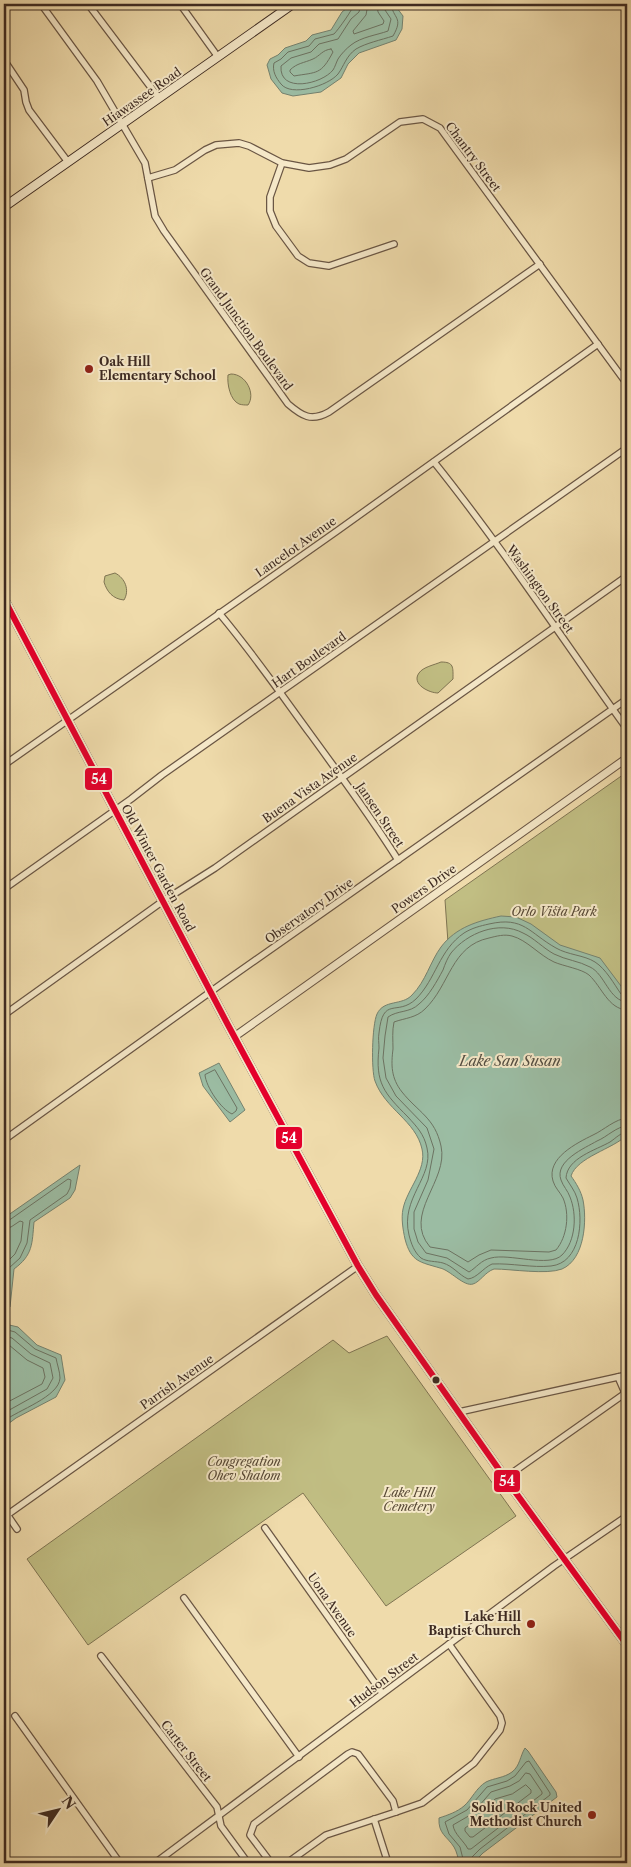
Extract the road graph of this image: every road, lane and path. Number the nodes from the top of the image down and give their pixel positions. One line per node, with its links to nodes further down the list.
1 (41, 4): 8 (street, Grand Junction Boulevard)
2 (88, 4): 7 (street)
3 (180, 4): 5 (street)
4 (294, 4): 5 (main road, Hiawassee Road)
5 (218, 57): 7 (main road, Hiawassee Road)
6 (4, 60): 9 (street)
7 (159, 98): 8 (main road, Hiawassee Road)
8 (123, 124): 9 (main road, Hiawassee Road); 11 (street, Grand Junction Boulevard)
9 (68, 162): 12 (main road, Hiawassee Road)
10 (282, 163): 11 (street, Chantry Street); 13 (street); 14 (street, Chantry Street)
11 (148, 178): 14 (street, Grand Junction Boulevard)
12 (4, 207)
13 (394, 244)
14 (540, 264): 15 (street, Chantry Street)
15 (598, 344): 16 (street, Chantry Street); 18 (street, Lancelot Avenue)
16 (627, 384)
17 (627, 448): 19 (street, Hart Boulevard)
18 (434, 462): 19 (street, Washington Street); 22 (street, Lancelot Avenue)
19 (494, 541): 23 (street, Washington Street); 24 (street, Hart Boulevard)
20 (627, 576): 23 (street, Buena Vista Avenue)
21 (4, 599): 27 (main road, Old Winter Garden Road)
22 (220, 613): 24 (street, Jansen Street); 27 (street, Lancelot Avenue)
23 (556, 628): 26 (street, Washington Street); 31 (street, Buena Vista Avenue)
24 (280, 692): 31 (street, Jansen Street); 32 (street, Hart Boulevard)
25 (627, 699): 26 (street, Observatory Drive)
26 (613, 709): 28 (street, Washington Street); 33 (street, Observatory Drive)
27 (67, 719): 30 (street, Lancelot Avenue); 32 (main road, Old Winter Garden Road)
28 (627, 729)
29 (627, 758): 38 (street, Powers Drive)
30 (4, 765)
31 (342, 778): 33 (street, Jansen Street); 35 (street, Buena Vista Avenue)
32 (115, 810): 34 (street, Hart Boulevard); 35 (main road, Old Winter Garden Road)
33 (398, 860): 36 (street, Observatory Drive)
34 (4, 889)
35 (163, 901): 36 (main road, Old Winter Garden Road); 37 (street, Buena Vista Avenue)
36 (210, 992): 38 (main road, Old Winter Garden Road); 39 (street, Observatory Drive)
37 (4, 1015)
38 (234, 1037): 40 (main road, Old Winter Garden Road)
39 (4, 1140)
40 (358, 1266): 44 (main road, Old Winter Garden Road); 46 (street, Parrish Avenue)
41 (627, 1376): 42 (street)
42 (618, 1377): 43 (street); 44 (street)
43 (626, 1393): 45 (street)
44 (459, 1412): 45 (main road, Old Winter Garden Road)
45 (505, 1478): 50 (main road, Old Winter Garden Road)
46 (5, 1513): 49 (street)
47 (627, 1516): 50 (street, Hudson Street)
48 (265, 1528): 55 (street, Uona Avenue)
49 (17, 1529)
50 (564, 1559): 52 (main road, Old Winter Garden Road); 53 (street, Hudson Street)
51 (184, 1598): 57 (street)
52 (627, 1643)
53 (448, 1644): 55 (street, Hudson Street); 58 (street)
54 (101, 1656): 59 (street, Carter Street)
55 (382, 1693): 57 (street, Hudson Street)
56 (15, 1716): 61 (street)
57 (299, 1757): 59 (street, Hudson Street)
58 (396, 1812): 60 (street); 64 (street)
59 (219, 1816): 62 (street, Hudson Street); 63 (street, Carter Street)
60 (374, 1820): 65 (street); 66 (street)
61 (120, 1863)
62 (156, 1863)
63 (248, 1863)
64 (271, 1863)
65 (287, 1863)
66 (388, 1863)

